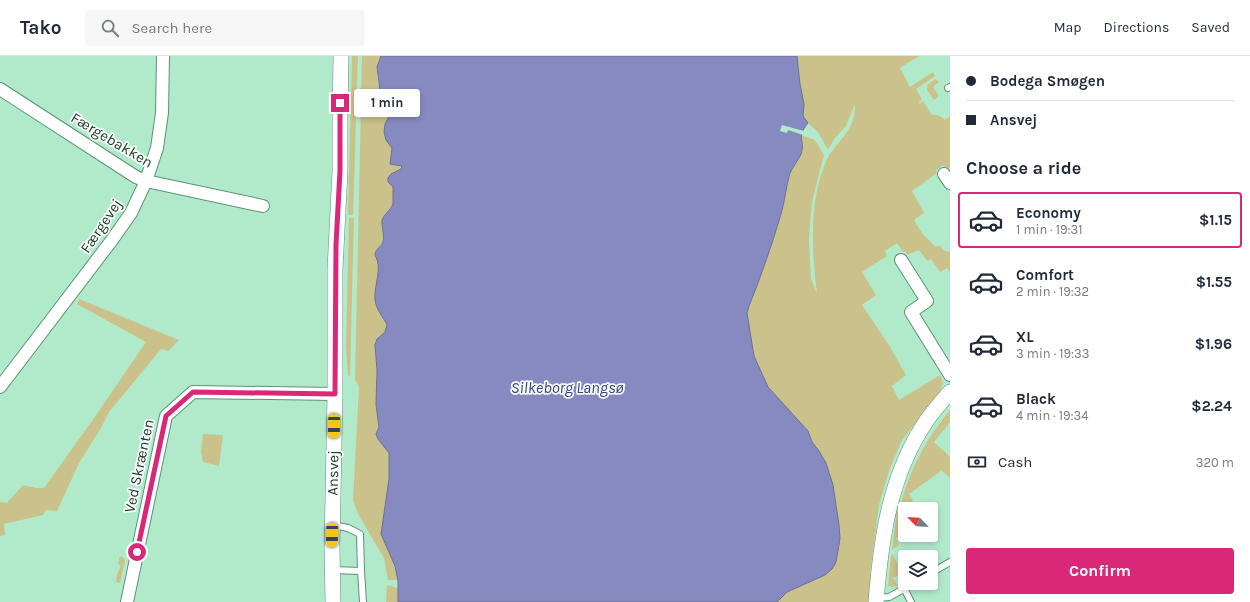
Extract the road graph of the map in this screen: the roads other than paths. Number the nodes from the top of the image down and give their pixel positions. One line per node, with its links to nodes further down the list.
1 (163, 56): 4 (street, Færgevej)
2 (341, 56): 10 (street, Ansvej)
3 (0, 89): 4 (street, Færgebakken)
4 (146, 181): 5 (street, Færgebakken); 8 (street, Færgevej)
5 (263, 206)
6 (901, 260): 7 (street)
7 (950, 376)
8 (0, 387)
9 (950, 392): 17 (street)
10 (335, 394): 11 (street, Ansvej); 18 (street, Ved Skrænten)
11 (332, 525): 14 (street, Ansvej); 15 (lane)
12 (950, 562): 13 (lane)
13 (938, 569)
14 (332, 570): 15 (lane); 19 (street, Ansvej)
15 (361, 571): 20 (lane)
16 (905, 590): 17 (lane); 21 (lane)
17 (876, 600)
18 (127, 602)
19 (333, 602)
20 (363, 602)
21 (912, 602)

